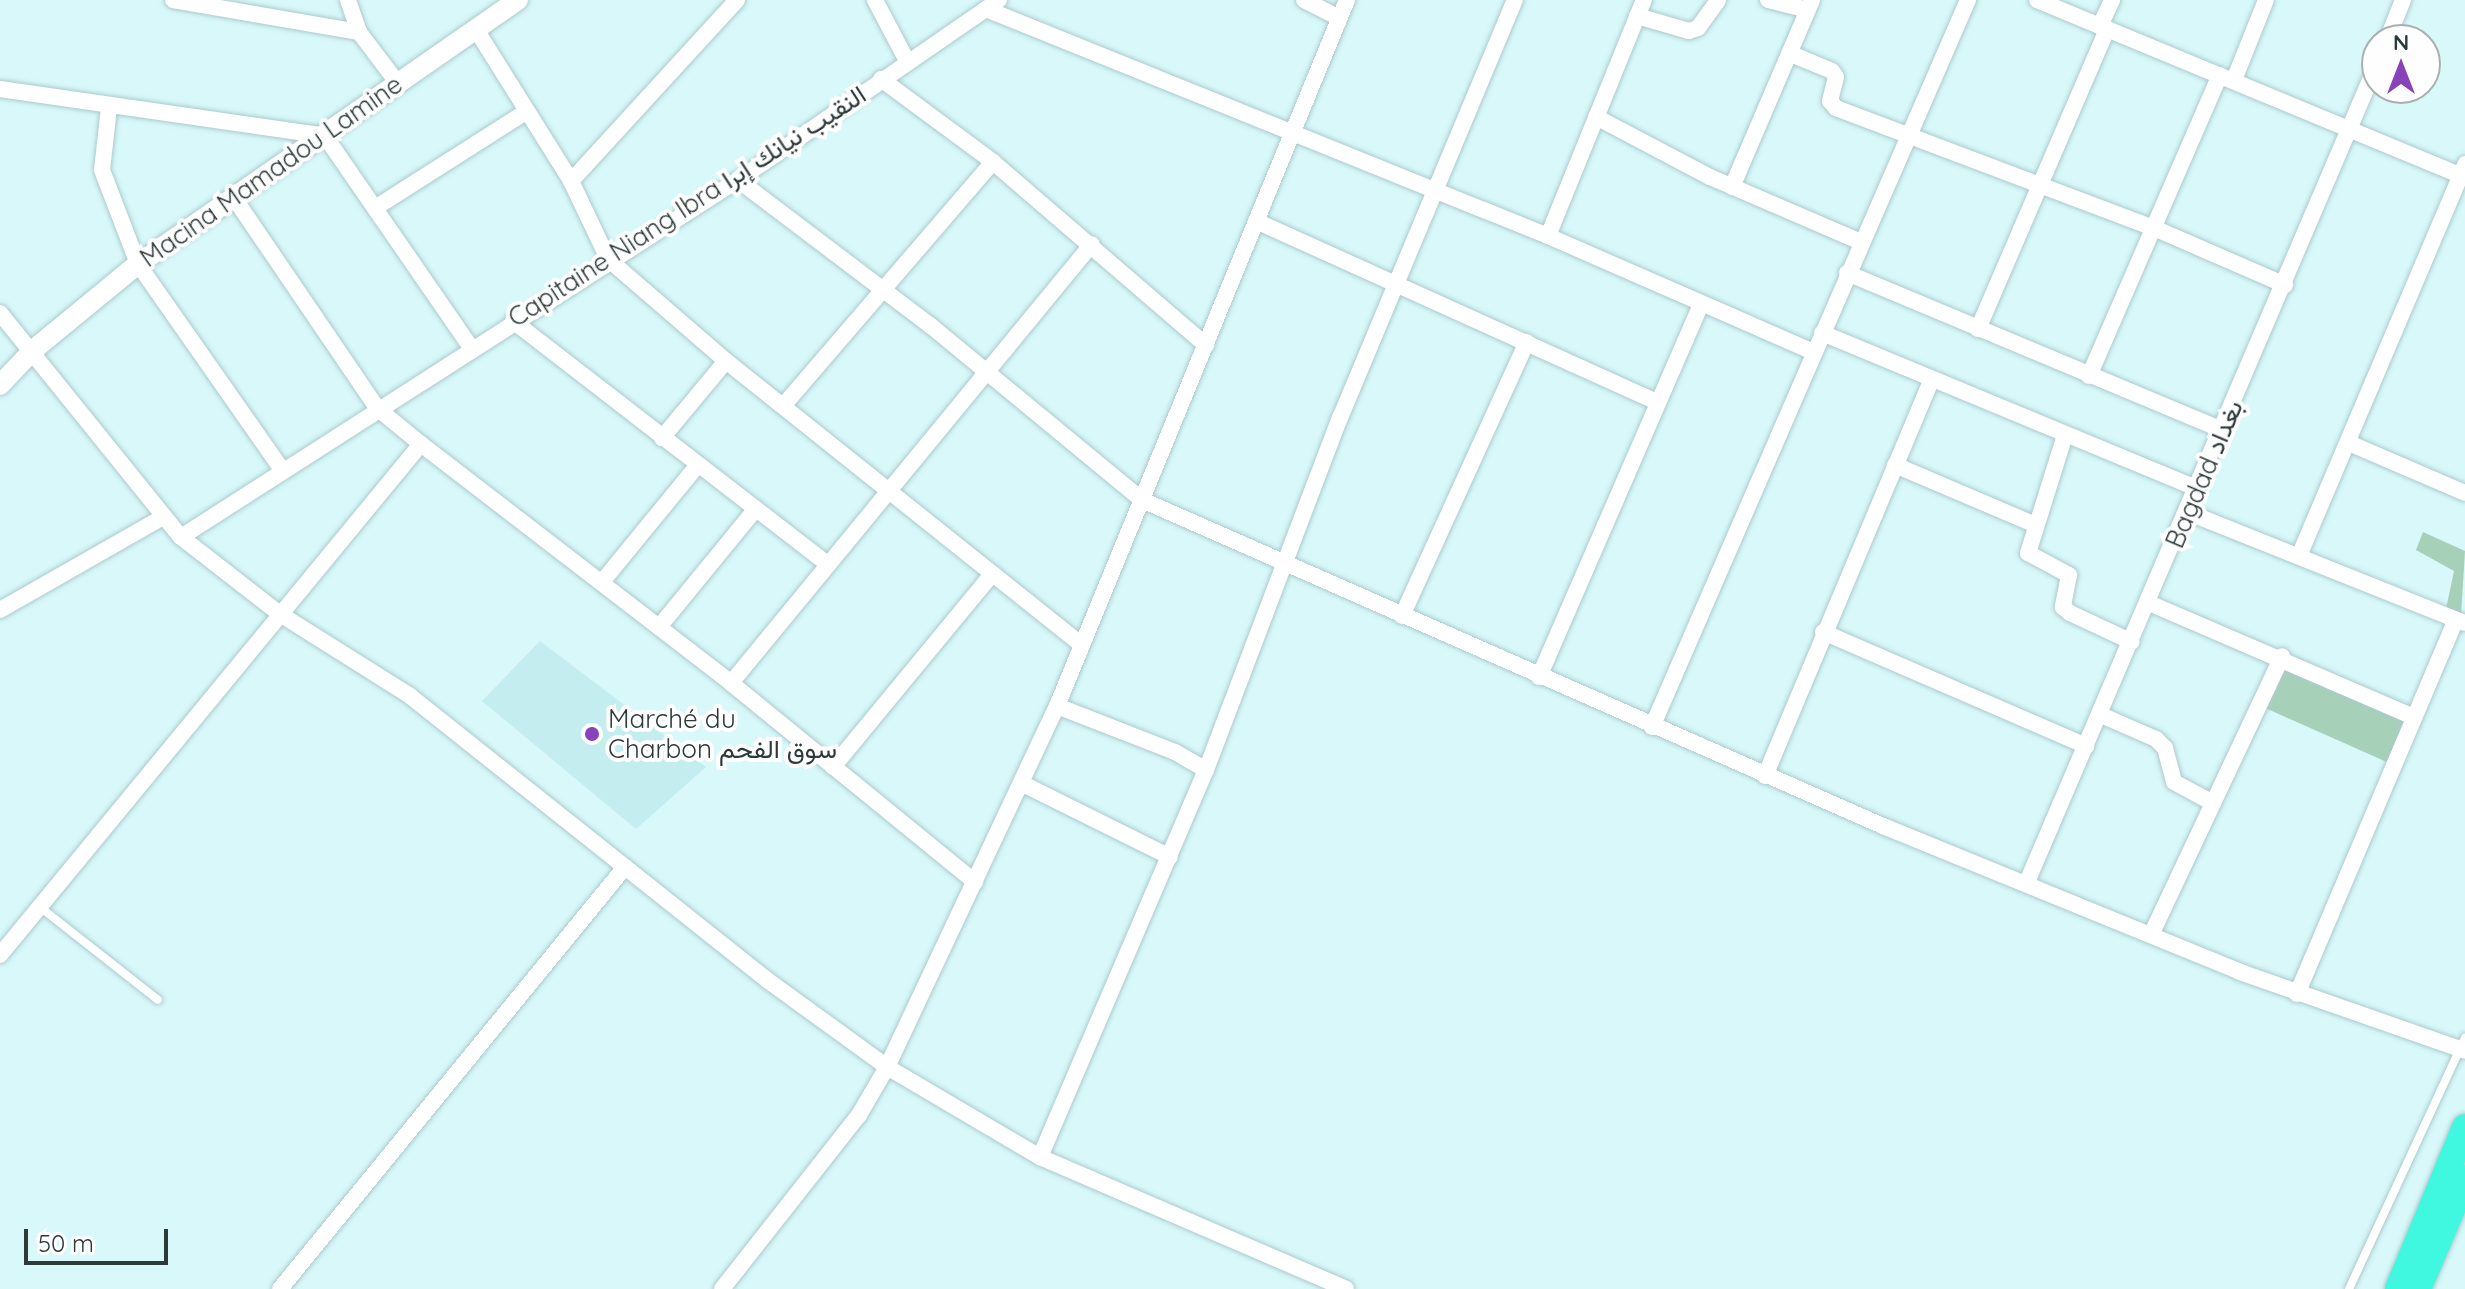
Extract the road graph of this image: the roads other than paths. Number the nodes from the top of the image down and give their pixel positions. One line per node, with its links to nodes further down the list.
1 (173, 0): 23 (street)
2 (348, 0): 23 (street)
3 (518, 0): 22 (street, Macina Mamadou Lamine)
4 (737, 0): 41 (street)
5 (875, 0): 25 (street)
6 (1304, 0): 19 (street)
7 (1347, 0): 19 (street)
8 (1515, 0): 44 (street)
9 (1718, 0): 18 (street)
10 (1768, 0): 17 (street)
11 (1968, 0): 36 (street)
12 (2037, 0): 21 (street)
13 (2112, 0): 21 (street)
14 (2266, 0): 26 (street)
15 (2403, 0): 20 (street)
16 (992, 4): 25 (street, Capitaine Niang Ibra النقيب نيانك إبرا); 35 (street)
17 (1810, 5): 24 (street)
18 (1640, 8): 33 (street)
19 (1339, 18): 35 (street)
20 (2393, 24)
21 (2104, 28): 26 (street); 43 (street)
22 (477, 31): 28 (street, Macina Mamadou Lamine); 32 (street)
23 (359, 32): 28 (street)
24 (1791, 54): 36 (street); 42 (street)
25 (906, 59): 27 (street, Capitaine Niang Ibra النقيب نيانك إبرا)
26 (2227, 78): 34 (street); 48 (street)
27 (881, 79): 38 (street); 40 (street, Capitaine Niang Ibra النقيب نيانك إبرا)
28 (396, 81): 37 (street, Macina Mamadou Lamine)
29 (0, 89): 31 (street)
30 (2361, 102): 34 (street, Bagdad بغداد)
31 (109, 107): 37 (street); 53 (street)
32 (527, 111): 41 (street); 46 (street)
33 (1596, 117): 42 (street); 49 (street)
34 (2349, 131): 39 (street); 55 (street, Bagdad بغداد)
35 (1291, 134): 44 (street); 47 (street)
36 (1906, 135): 43 (street); 50 (street)
37 (325, 136): 45 (street, Macina Mamadou Lamine); 46 (street)
38 (993, 162): 51 (street); 56 (street)
39 (2463, 172): 79 (street)
40 (738, 180): 52 (street, Capitaine Niang Ibra النقيب نيانك إبرا); 56 (street)
41 (571, 181): 52 (street)
42 (1732, 187): 50 (street)
43 (2042, 187): 48 (street); 61 (street)
44 (1436, 193): 49 (street); 57 (street)
45 (235, 199): 53 (street, Macina Mamadou Lamine); 75 (street)
46 (375, 208): 65 (street)
47 (1256, 221): 57 (street); 64 (street)
48 (2154, 228): 55 (street); 70 (street)
49 (1548, 236): 58 (street)
50 (1861, 242): 54 (street)
51 (1092, 244): 64 (street); 69 (street)
52 (608, 259): 60 (street, Capitaine Niang Ibra النقيب نيانك إبرا); 68 (street)
53 (138, 264): 66 (street, Macina Mamadou Lamine); 83 (street)
54 (1847, 273): 61 (street); 62 (street)
55 (2285, 285): 76 (street, Bagdad بغداد)
56 (881, 287): 69 (street); 74 (street)
57 (1397, 287): 63 (street); 94 (street)
58 (1701, 304): 67 (street); 73 (street)
59 (0, 313): 66 (street)
60 (513, 321): 65 (street, Capitaine Niang Ibra النقيب نيانك إبرا); 78 (street)
61 (1978, 329): 70 (street)
62 (1822, 333): 67 (street); 71 (street)
63 (1527, 342): 73 (street); 101 (street)
64 (1206, 345): 87 (street)
65 (471, 348): 75 (street, Capitaine Niang Ibra النقيب نيانك إبرا)
66 (32, 351): 72 (street, Macina Mamadou Lamine); 90 (street)
67 (1814, 352): 113 (street)
68 (726, 361): 74 (street); 78 (street)
69 (988, 371): 85 (street); 87 (street)
70 (2089, 376): 76 (street)
71 (1931, 381): 77 (street); 81 (street)
72 (0, 385)
73 (1655, 401): 108 (street)
74 (783, 406): 85 (street)
75 (377, 408): 80 (street); 83 (street, Capitaine Niang Ibra النقيب نيانك إبرا)
76 (2223, 430): 84 (street, Bagdad بغداد)
77 (2065, 435): 84 (street); 91 (street)
78 (662, 438): 82 (street)
79 (2349, 443): 86 (street); 93 (street)
80 (421, 444): 97 (street); 100 (street)
81 (1895, 465): 91 (street); 104 (street)
82 (697, 466): 88 (street); 97 (street)
83 (282, 470): 92 (street, Capitaine Niang Ibra النقيب نيانك إبرا)
84 (2198, 489): 89 (street, Bagdad بغداد)
85 (887, 490): 95 (street); 96 (street)
86 (2465, 493)
87 (1142, 500): 94 (street); 106 (street)
88 (753, 512): 95 (street); 103 (street)
89 (2187, 512): 93 (street); 98 (street, Bagdad بغداد)
90 (163, 517): 92 (street); 99 (street)
91 (2033, 524): 105 (street)
92 (181, 537): 100 (street)
93 (2299, 556): 102 (street)
94 (1285, 563): 101 (street); 116 (street)
95 (827, 564): 109 (street)
96 (992, 574): 106 (street); 115 (street)
97 (602, 582): 103 (street)
98 (2149, 603): 105 (street, Bagdad بغداد); 107 (street)
99 (0, 610)
100 (280, 614): 121 (street); 124 (street)
101 (1402, 616): 108 (street)
102 (2460, 622): 112 (street)
103 (659, 627): 109 (street)
104 (1823, 632): 114 (street); 117 (street)
105 (2132, 642): 111 (street, Bagdad بغداد)
106 (1082, 645): 110 (street)
107 (2282, 656): 112 (street); 119 (street)
108 (1539, 677): 113 (street)
109 (731, 683): 115 (street)
110 (1057, 706): 116 (street); 118 (street)
111 (2101, 715): 114 (street, Bagdad بغداد); 119 (street)
112 (2414, 717): 127 (street)
113 (1652, 727): 117 (street)
114 (2086, 746): 123 (street, Bagdad بغداد)
115 (833, 767): 122 (street)
116 (1206, 770): 120 (street)
117 (1765, 776): 123 (street)
118 (1023, 784): 120 (street); 122 (street)
119 (2213, 803): 125 (street)
120 (1170, 857): 132 (street)
121 (625, 867): 130 (street); 135 (street)
122 (975, 882): 130 (street)
123 (2027, 882): 125 (street)
124 (40, 907): 126 (street); 128 (lane)
125 (2151, 935): 127 (street)
126 (0, 955)
127 (2297, 994): 129 (street)
128 (158, 1000)
129 (2463, 1047): 138 (lane)
130 (887, 1067): 132 (street); 136 (street)
131 (2465, 1127): 139 (highway)
132 (1040, 1157): 134 (street)
133 (2465, 1179): 140 (highway)
134 (1306, 1281): 137 (street)
135 (280, 1289)
136 (722, 1289)
137 (1346, 1289)
138 (2349, 1289)
139 (2398, 1289)
140 (2418, 1289)

